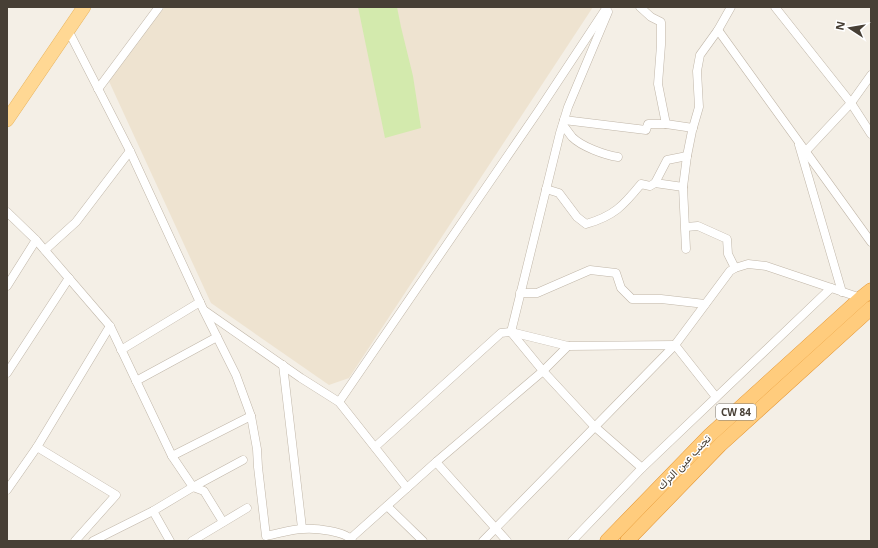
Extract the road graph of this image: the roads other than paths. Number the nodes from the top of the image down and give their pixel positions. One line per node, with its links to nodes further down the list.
1 (84, 7): 8 (main road)
2 (159, 7): 11 (street)
3 (607, 7): 54 (street)
4 (610, 7): 14 (street)
5 (640, 7): 15 (street)
6 (731, 7): 9 (street)
7 (774, 7): 12 (street)
8 (68, 30): 11 (street); 13 (main road)
9 (718, 30): 16 (street); 18 (street)
10 (871, 75): 12 (street)
11 (98, 89): 19 (street)
12 (851, 103): 17 (street); 20 (street)
13 (7, 120)
14 (563, 122): 15 (street); 22 (street); 25 (street)
15 (666, 124): 16 (street)
16 (692, 128): 21 (street)
17 (871, 134)
18 (797, 139): 20 (street); 36 (street)
19 (130, 151): 31 (street); 39 (street)
20 (806, 151): 29 (street)
21 (687, 156): 23 (street); 24 (street)
22 (618, 157)
23 (655, 183): 24 (street); 25 (street)
24 (683, 187): 27 (street)
25 (546, 190): 37 (street)
26 (7, 212): 28 (street)
27 (686, 227): 30 (street); 32 (street)
28 (36, 240): 31 (street); 34 (street)
29 (871, 242)
30 (686, 249)
31 (45, 250): 33 (street)
32 (735, 268): 35 (street); 40 (street)
33 (69, 278): 43 (street); 51 (street)
34 (7, 286)
35 (831, 288): 36 (street); 53 (street)
36 (842, 292): 38 (street)
37 (520, 293): 40 (street); 44 (street)
38 (866, 294): 81 (highway, تجنب عين الترك / CW 84)
39 (200, 302): 42 (street); 48 (street)
40 (705, 304): 46 (street)
41 (871, 308): 82 (highway, تجنب عين الترك / CW 84)
42 (204, 311): 45 (street); 49 (street)
43 (110, 326): 48 (street); 57 (street)
44 (511, 332): 47 (street); 50 (street); 58 (street)
45 (217, 337): 52 (street); 55 (street)
46 (675, 345): 47 (street); 53 (street); 56 (street)
47 (568, 346): 50 (street)
48 (121, 350): 52 (street)
49 (283, 364): 54 (street); 70 (street)
50 (543, 371): 56 (street); 61 (street)
51 (7, 373)
52 (136, 381): 59 (street)
53 (716, 397): 62 (street)
54 (339, 402): 58 (street)
55 (251, 416): 59 (street); 70 (street)
56 (594, 426): 62 (street); 71 (street)
57 (36, 447): 65 (street); 73 (street)
58 (375, 447): 64 (street)
59 (172, 456): 63 (street)
60 (243, 460): 63 (street)
61 (436, 462): 64 (street); 71 (street)
62 (642, 468): 80 (street)
63 (193, 487): 68 (street); 69 (street)
64 (408, 488): 66 (street)
65 (7, 490)
66 (387, 506): 72 (street); 77 (street)
67 (247, 508): 69 (street)
68 (153, 511): 74 (street); 75 (street)
69 (223, 522): 76 (street)
70 (302, 528): 72 (street)
71 (495, 528): 78 (street); 79 (street)
72 (351, 539)
73 (75, 541)
74 (93, 541)
75 (170, 541)
76 (192, 541)
77 (423, 541)
78 (483, 541)
79 (507, 541)
80 (572, 541)
81 (607, 541)
82 (627, 541)

